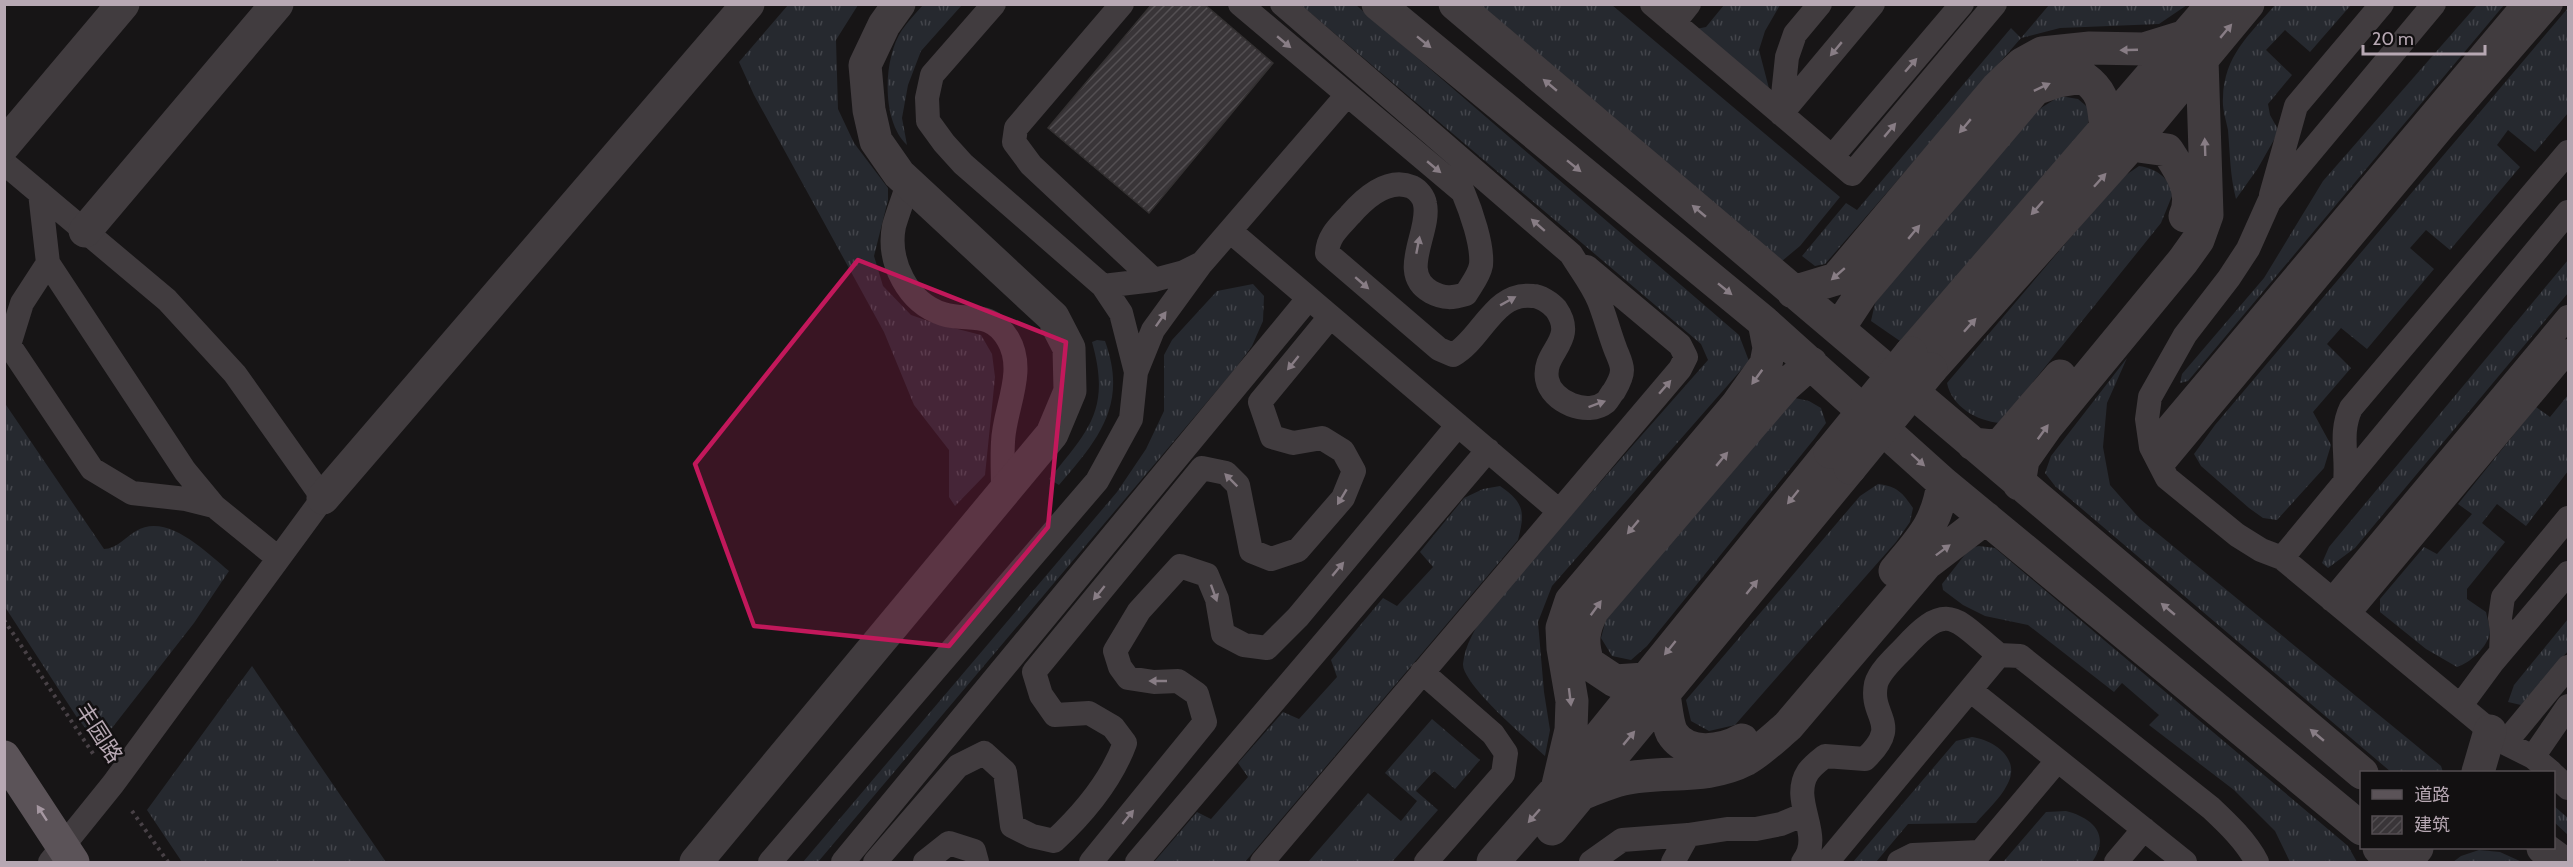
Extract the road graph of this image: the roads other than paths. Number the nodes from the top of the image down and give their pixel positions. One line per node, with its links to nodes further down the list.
1 (123, 4): 27 (street)
2 (277, 4): 35 (street)
3 (748, 4): 59 (street)
4 (899, 4): 31 (street)
5 (994, 4): 41 (lane)
6 (1122, 4): 40 (lane)
7 (1240, 4): 24 (lane, one-way to 24)
8 (1282, 4): 37 (lane, one-way to 8)
9 (1378, 4): 46 (street, one-way to 46)
10 (1455, 4): 42 (street, one-way to 10)
11 (1689, 4): 22 (lane)
12 (1820, 4): 25 (lane)
13 (1873, 4): 25 (lane, one-way to 25)
14 (1962, 4): 29 (lane, one-way to 14)
15 (1995, 4): 29 (lane, one-way to 15)
16 (2213, 4): 23 (street)
17 (2248, 4): 23 (street, one-way to 17)
18 (2382, 4): 33 (lane)
19 (2434, 4): 33 (lane)
20 (2524, 4): 54 (lane)
21 (2551, 4): 54 (lane)
22 (1661, 10): 25 (lane)
23 (2194, 47): 26 (street); 42 (street, one-way to 42); 57 (street, one-way to 23)
24 (1347, 95): 36 (lane); 37 (lane, one-way to 37)
25 (1781, 114): 29 (lane)
26 (2118, 137): 47 (street, one-way to 26); 52 (street); 72 (street, bridge)
27 (4, 145)
28 (2568, 152): 55 (lane)
29 (1832, 157)
30 (4, 163): 32 (lane)
31 (908, 183): 58 (lane); 58 (street)
32 (40, 193): 35 (lane); 39 (lane)
33 (2269, 202): 54 (lane)
34 (2568, 212): 55 (lane)
35 (85, 231): 59 (lane)
36 (1230, 231): 38 (lane); 43 (lane)
37 (1571, 254): 61 (lane, one-way to 37)
38 (1202, 262): 40 (lane); 50 (lane, one-way to 38)
39 (48, 263): 60 (lane); 60 (lane)
40 (1154, 280): 41 (lane)
41 (1103, 286): 50 (lane)
42 (1793, 292): 47 (street)
43 (1308, 299): 44 (lane); 96 (lane)
44 (1330, 317): 51 (lane); 97 (lane, one-way to 97)
45 (2568, 317): 67 (lane)
46 (1764, 322): 49 (street); 84 (street, one-way to 84)
47 (1839, 328): 52 (street)
48 (2568, 351): 67 (lane)
49 (1811, 363): 56 (street, one-way to 56); 72 (street, one-way to 49)
50 (1136, 372): 95 (lane)
51 (1458, 425): 53 (lane); 100 (lane, one-way to 51)
52 (1972, 444): 57 (street)
53 (1488, 450): 61 (lane); 101 (lane)
54 (2156, 457): 65 (lane)
55 (2345, 482): 65 (lane)
56 (1943, 483): 62 (street); 72 (street)
57 (2019, 484): 81 (street, one-way to 57)
58 (1003, 492): 94 (street)
59 (323, 498): 64 (lane)
60 (214, 506): 64 (lane)
61 (1558, 511): 71 (lane)
62 (1986, 518): 84 (street, one-way to 62); 86 (street)
63 (2568, 518): 68 (lane)
64 (278, 558): 92 (lane)
65 (2282, 558): 67 (lane)
66 (2568, 573): 68 (lane)
67 (2340, 606): 74 (lane)
68 (2501, 652): 74 (lane)
69 (1999, 655): 73 (lane); 85 (lane); 113 (lane)
70 (2568, 667): 76 (lane)
71 (1422, 672): 102 (lane); 103 (lane)
72 (1654, 687): 84 (street)
73 (1970, 690): 78 (lane); 109 (lane)
74 (2461, 705): 76 (lane)
75 (2568, 706): 79 (lane)
76 (2497, 737): 79 (lane); 80 (street)
77 (4, 757): 92 (main road, one-way to 77)
78 (2057, 761): 87 (lane); 93 (lane)
79 (2546, 768)
80 (2479, 771)
81 (2360, 772)
82 (2555, 776): 83 (lane)
83 (2568, 788)
84 (1570, 791): 104 (street, one-way to 104); 105 (street)
85 (1805, 814): 88 (lane); 108 (lane)
86 (2360, 828)
87 (2144, 830): 111 (lane); 112 (lane)
88 (1688, 835): 106 (lane); 107 (lane)
89 (2380, 849): 114 (street)
90 (2416, 849): 115 (street)
91 (2544, 849): 116 (street)
92 (62, 857)
93 (1976, 857): 110 (lane)
94 (696, 862)
95 (770, 862)
96 (843, 862)
97 (875, 862)
98 (925, 862): 99 (lane)
99 (977, 862)
100 (1091, 862)
101 (1137, 862)
102 (1262, 862)
103 (1426, 862)
104 (1493, 862)
105 (1523, 862)
106 (1591, 862)
107 (1673, 862)
108 (1803, 862)
109 (1827, 862)
110 (1899, 862)
111 (2116, 862)
112 (2185, 862)
113 (2257, 862)
114 (2392, 862)
115 (2404, 862)
116 (2562, 862)

